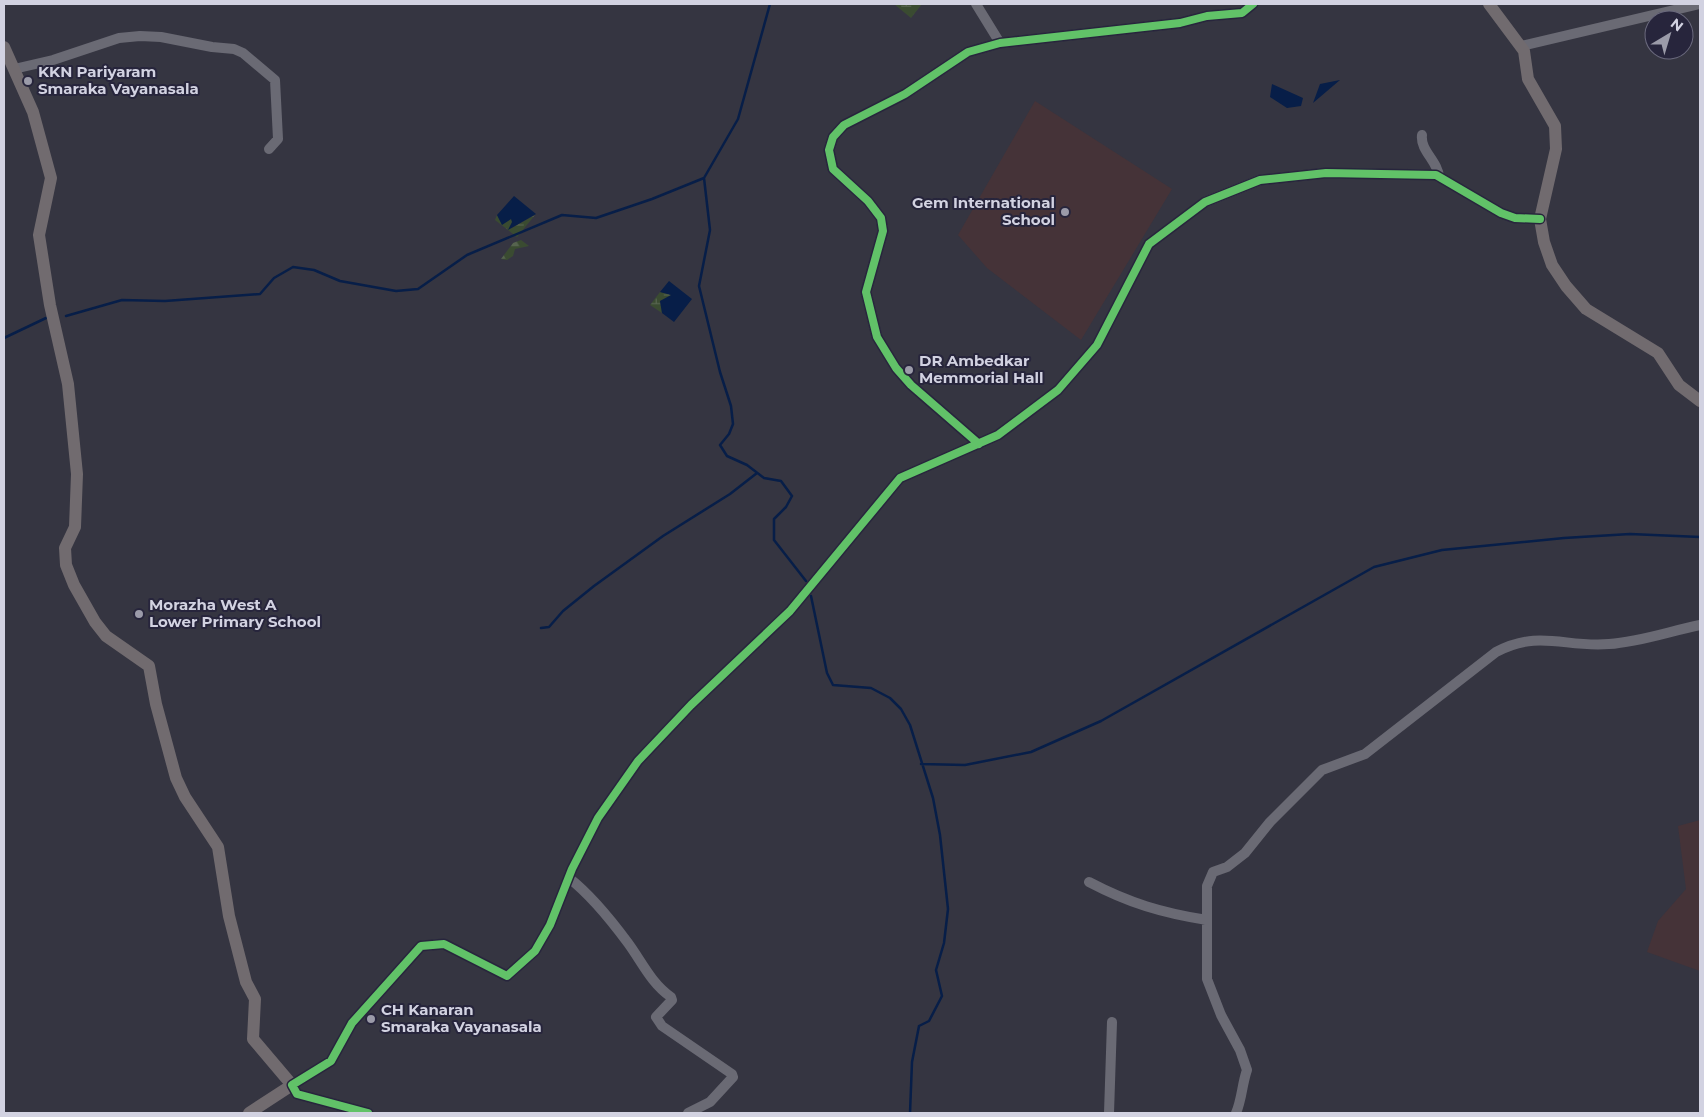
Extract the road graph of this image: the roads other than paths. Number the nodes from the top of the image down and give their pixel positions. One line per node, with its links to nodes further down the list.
1 (976, 4): 5 (street)
2 (1253, 4): 5 (street)
3 (1489, 4): 6 (main road)
4 (1700, 4): 6 (street)
5 (1000, 43): 14 (street)
6 (1521, 46): 12 (main road)
7 (4, 47): 8 (main road)
8 (14, 69): 10 (street); 20 (main road)
9 (1422, 135): 11 (street)
10 (269, 150)
11 (1439, 177): 12 (street); 14 (street)
12 (1540, 219): 13 (main road)
13 (1700, 401)
14 (979, 444): 16 (street)
15 (1700, 625): 18 (street)
16 (569, 878): 20 (street); 23 (street)
17 (1089, 882): 18 (street)
18 (1207, 920): 25 (street)
19 (1112, 1022): 24 (street)
20 (292, 1085): 21 (main road); 22 (street)
21 (249, 1113)
22 (368, 1113)
23 (688, 1113)
24 (1110, 1113)
25 (1236, 1113)

